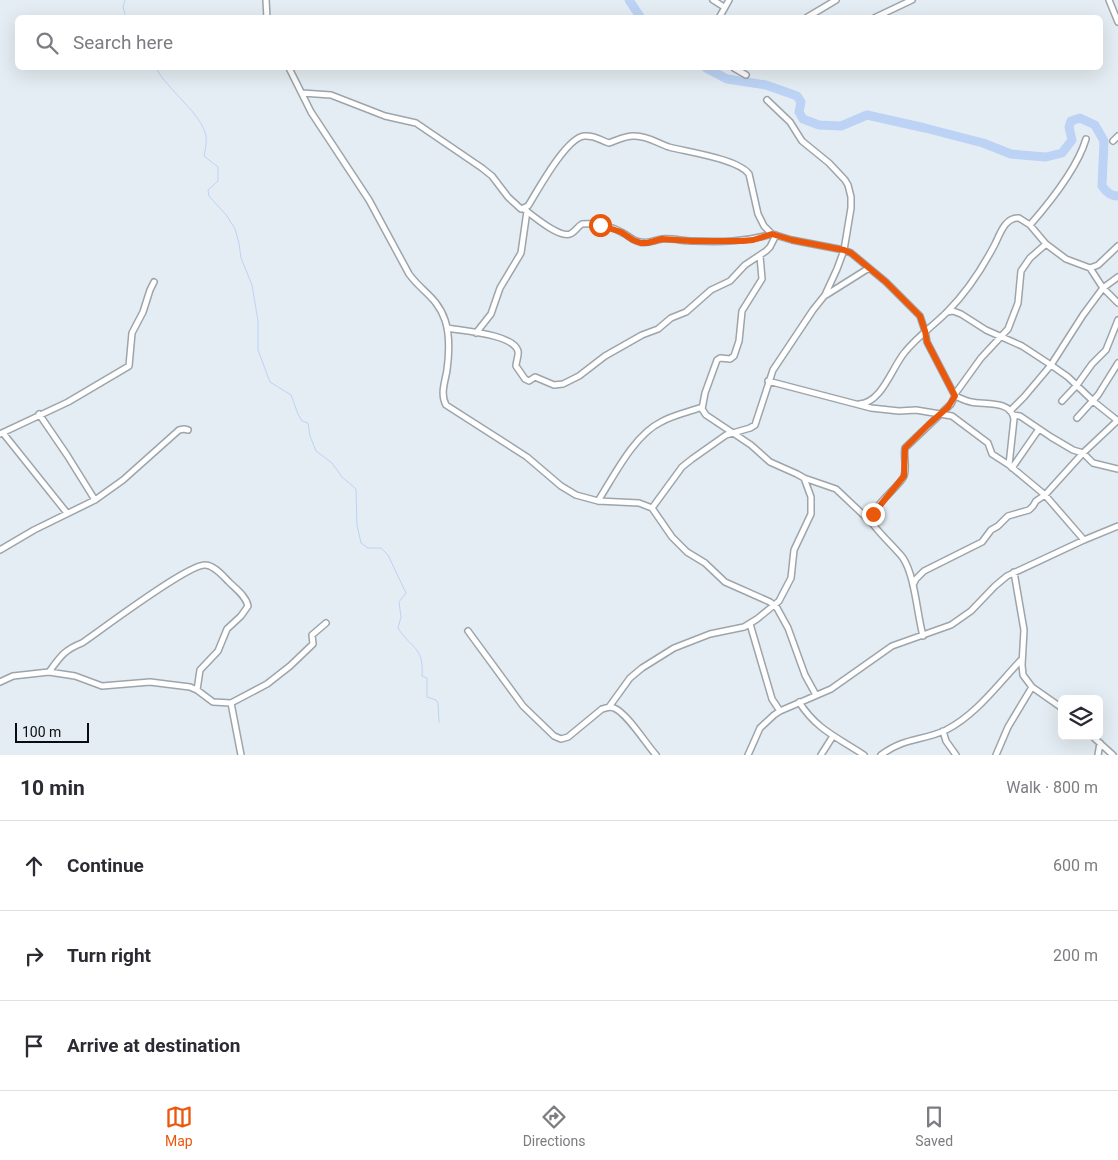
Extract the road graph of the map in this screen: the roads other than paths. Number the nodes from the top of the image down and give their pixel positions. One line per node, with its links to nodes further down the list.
1 (266, 0): 10 (street)
2 (713, 0): 8 (street)
3 (729, 0): 8 (street)
4 (836, 0): 12 (street)
5 (896, 0): 9 (street)
6 (912, 0): 9 (street)
7 (1109, 0): 14 (street)
8 (724, 7): 11 (street)
9 (898, 7): 13 (street)
10 (267, 15)
11 (720, 15)
12 (811, 15)
13 (881, 15)
14 (1118, 22)
15 (289, 70): 18 (street)
16 (737, 70): 17 (street)
17 (746, 75)
18 (302, 93): 23 (street); 39 (street)
19 (767, 100): 28 (street)
20 (1118, 136): 22 (street)
21 (1086, 139): 24 (street)
22 (1113, 141)
23 (525, 210): 25 (street); 25 (street); 41 (street)
24 (1030, 225): 26 (street); 37 (street)
25 (774, 234): 28 (street); 29 (street)
26 (1046, 244): 31 (street); 42 (street)
27 (1118, 246): 31 (street)
28 (844, 250): 30 (street); 35 (street)
29 (760, 256): 41 (street); 51 (street)
30 (869, 268): 35 (street); 40 (street)
31 (1090, 268): 34 (street)
32 (1118, 277): 34 (street)
33 (154, 282): 53 (street)
34 (1103, 288): 36 (street); 44 (street)
35 (825, 295): 45 (street)
36 (1118, 303)
37 (947, 312): 40 (street); 42 (street)
38 (1118, 320): 46 (street)
39 (447, 328): 41 (street); 67 (street)
40 (925, 331): 47 (street); 50 (street)
41 (476, 333)
42 (1002, 337): 44 (street); 47 (street)
43 (1118, 363): 49 (street)
44 (1052, 364): 46 (street); 52 (street)
45 (768, 382): 50 (street); 60 (street)
46 (1077, 385): 48 (street); 49 (street)
47 (955, 395): 52 (street); 54 (street)
48 (1062, 401)
49 (1093, 402): 55 (street); 56 (street)
50 (859, 404): 54 (street)
51 (702, 407): 60 (street); 67 (street)
52 (1012, 413): 58 (street); 62 (street)
53 (39, 414): 59 (street); 66 (street)
54 (940, 414): 62 (street); 70 (street)
55 (1077, 418)
56 (1118, 420): 61 (street)
57 (188, 430): 66 (street)
58 (1040, 430): 61 (street); 62 (street)
59 (1, 433): 69 (street)
60 (732, 433): 64 (street); 68 (street)
61 (1083, 453): 63 (street); 65 (street)
62 (1011, 467): 65 (street)
63 (1118, 470)
64 (804, 478): 70 (street); 76 (street)
65 (1045, 495): 72 (street); 75 (street)
66 (95, 500): 69 (street)
67 (598, 501): 68 (street)
68 (652, 508): 76 (street)
69 (67, 513): 73 (street)
70 (872, 523): 75 (street)
71 (1118, 526): 72 (street)
72 (1084, 540): 74 (street)
73 (0, 550)
74 (1014, 572): 80 (street); 81 (street)
75 (913, 586): 80 (street)
76 (775, 606): 78 (street); 86 (street)
77 (326, 624): 88 (street)
78 (750, 624): 90 (street); 91 (street)
79 (468, 631): 90 (street)
80 (923, 636): 86 (street)
81 (1022, 659): 84 (street); 92 (street)
82 (49, 672): 83 (street); 85 (street); 85 (street)
83 (0, 682)
84 (1032, 687): 89 (street); 103 (street)
85 (197, 690): 88 (street)
86 (816, 695): 87 (street)
87 (799, 702): 91 (street); 93 (street)
88 (231, 704): 96 (street)
89 (1058, 705)
90 (609, 707): 97 (street)
91 (780, 710): 98 (street)
92 (943, 731): 101 (street); 102 (street)
93 (833, 736): 99 (street); 100 (street)
94 (1097, 740): 95 (street)
95 (1100, 743): 104 (street); 105 (street)
96 (242, 755)
97 (656, 755)
98 (748, 755)
99 (821, 755)
100 (864, 755)
101 (881, 755)
102 (956, 755)
103 (996, 755)
104 (1098, 755)
105 (1113, 755)

